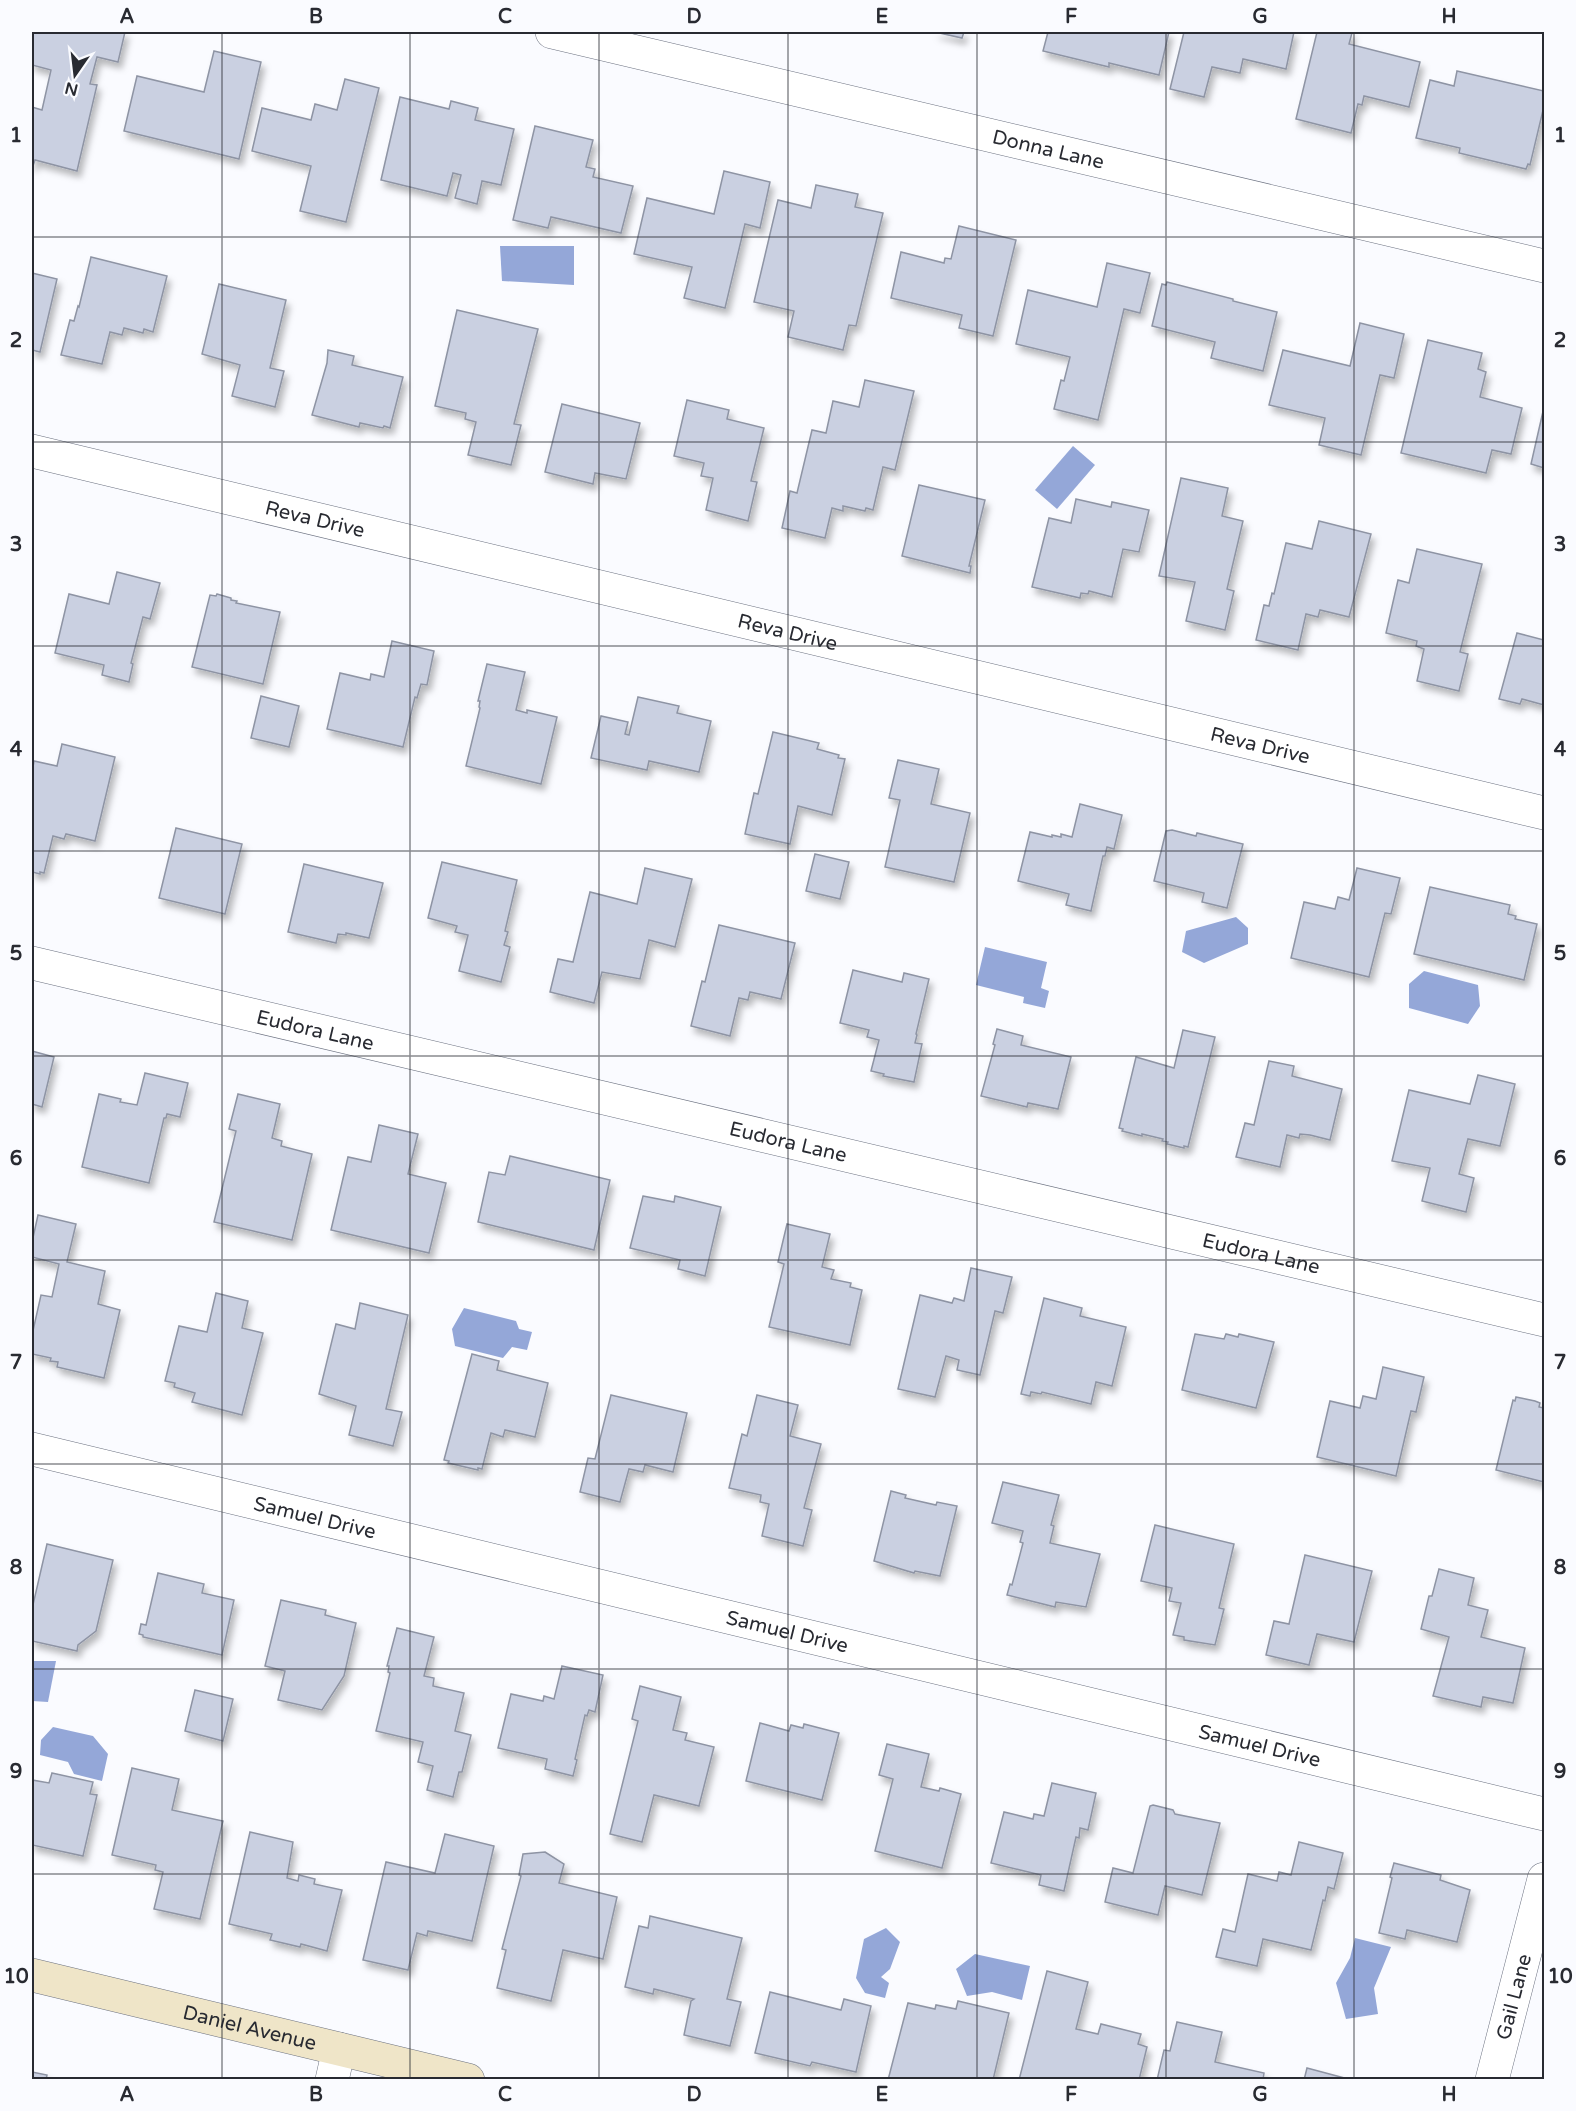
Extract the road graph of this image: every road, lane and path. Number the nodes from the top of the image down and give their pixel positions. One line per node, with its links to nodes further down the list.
1 (552, 32): 2 (street, Donna Lane)
2 (1545, 266)
3 (32, 451): 4 (street, Reva Drive)
4 (1545, 813)
5 (32, 963): 6 (street, Eudora Lane)
6 (1545, 1320)
7 (32, 1449): 8 (street, Samuel Drive)
8 (1545, 1814)
9 (1545, 1879): 13 (street, Gail Lane)
10 (32, 1976): 11 (street, Daniel Avenue)
11 (335, 2064): 12 (street, Daniel Avenue)
12 (468, 2079)
13 (1492, 2079)

